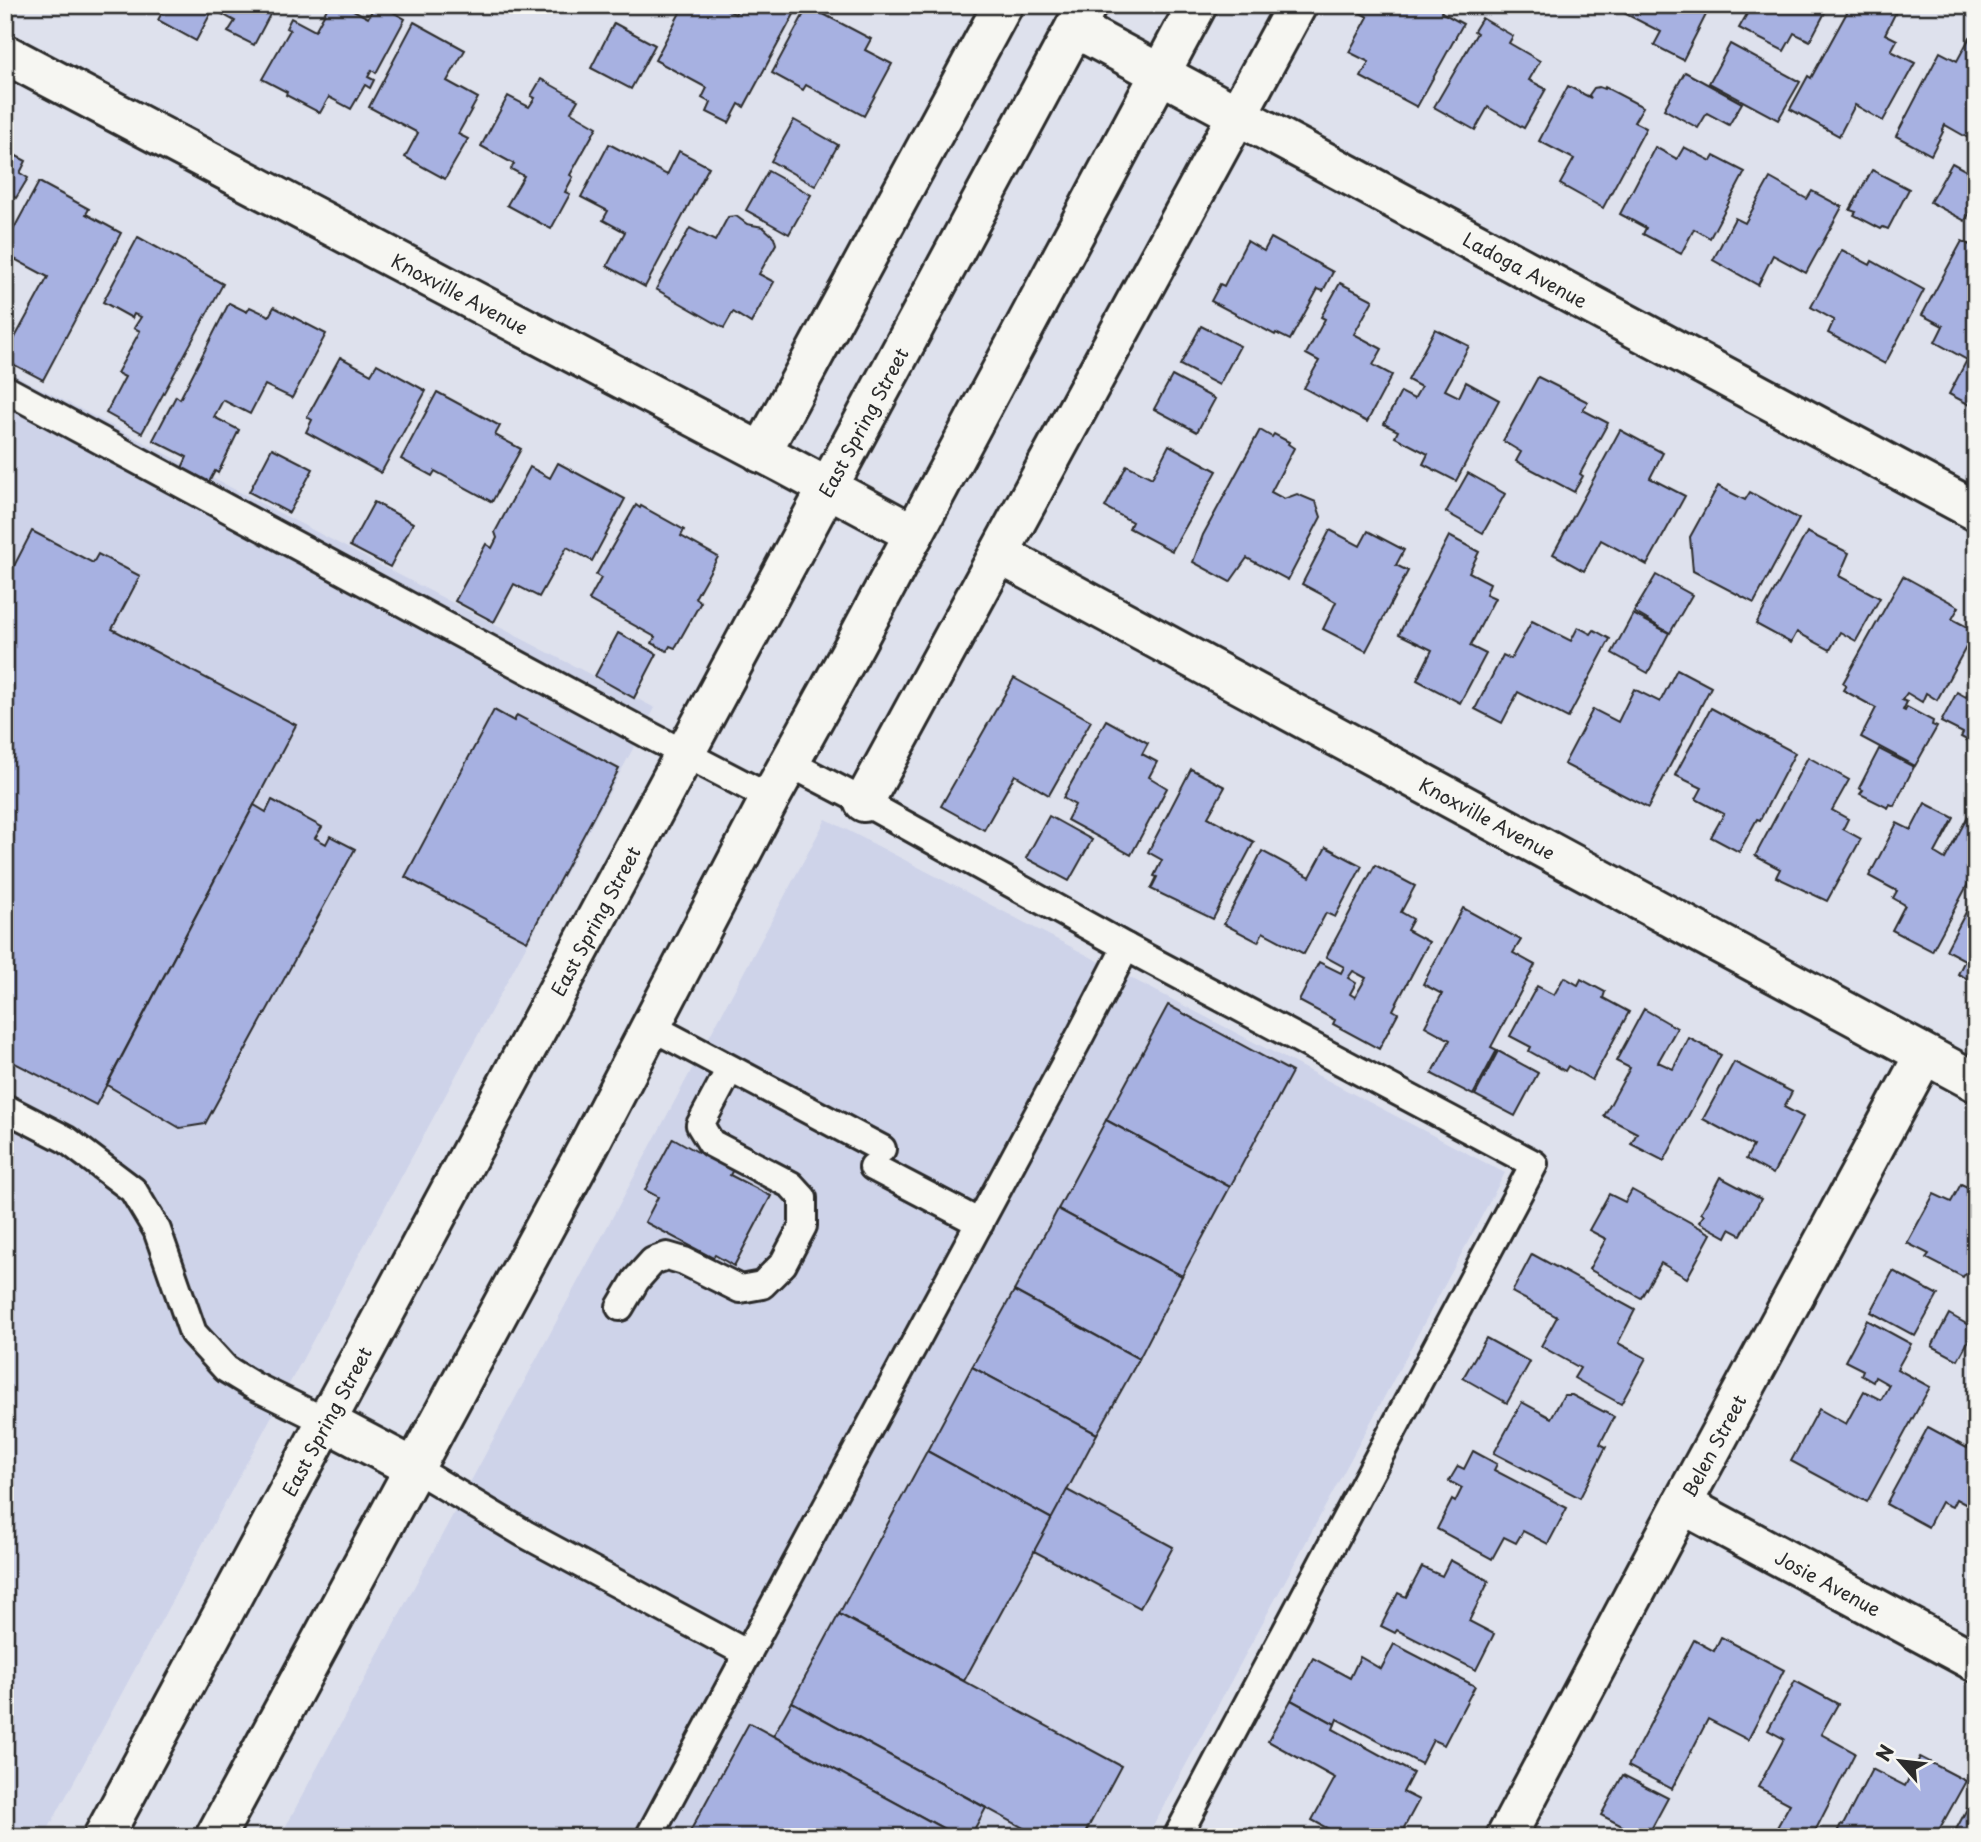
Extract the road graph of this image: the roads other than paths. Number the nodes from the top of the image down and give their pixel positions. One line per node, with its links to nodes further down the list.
1 (1003, 5): 9 (street)
2 (1197, 5): 6 (street)
3 (1297, 5): 7 (street)
4 (1081, 17): 6 (street, Ladoga Avenue); 10 (street, East Spring Street)
5 (5, 54): 9 (street, Knoxville Avenue)
6 (1161, 73): 7 (street, Ladoga Avenue); 12 (street)
7 (1240, 115): 11 (street, Ladoga Avenue); 13 (street)
8 (5, 389): 14 (lane)
9 (761, 453): 10 (street, Knoxville Avenue)
10 (827, 487): 12 (street, Knoxville Avenue); 14 (street, East Spring Street)
11 (1976, 511)
12 (914, 534): 15 (street)
13 (999, 554): 17 (street); 20 (street, Knoxville Avenue)
14 (684, 754): 16 (lane); 26 (street, East Spring Street)
15 (789, 763): 16 (street); 17 (lane)
16 (770, 798): 19 (street)
17 (864, 802): 18 (lane)
18 (1126, 947): 24 (lane); 34 (lane)
19 (650, 1026): 21 (lane); 27 (street)
20 (1924, 1055): 22 (street, Knoxville Avenue); 28 (street, Belen Street)
21 (730, 1069): 24 (lane); 25 (lane)
22 (1976, 1082)
23 (5, 1108): 26 (lane)
24 (979, 1223): 29 (lane)
25 (620, 1307)
26 (325, 1421): 27 (street); 31 (street, East Spring Street)
27 (414, 1468): 29 (lane); 32 (street)
28 (1682, 1504): 30 (street, Josie Avenue); 35 (street, Belen Street)
29 (748, 1654): 33 (lane)
30 (1976, 1662)
31 (103, 1837)
32 (215, 1837)
33 (649, 1837)
34 (1177, 1837)
35 (1506, 1837)

